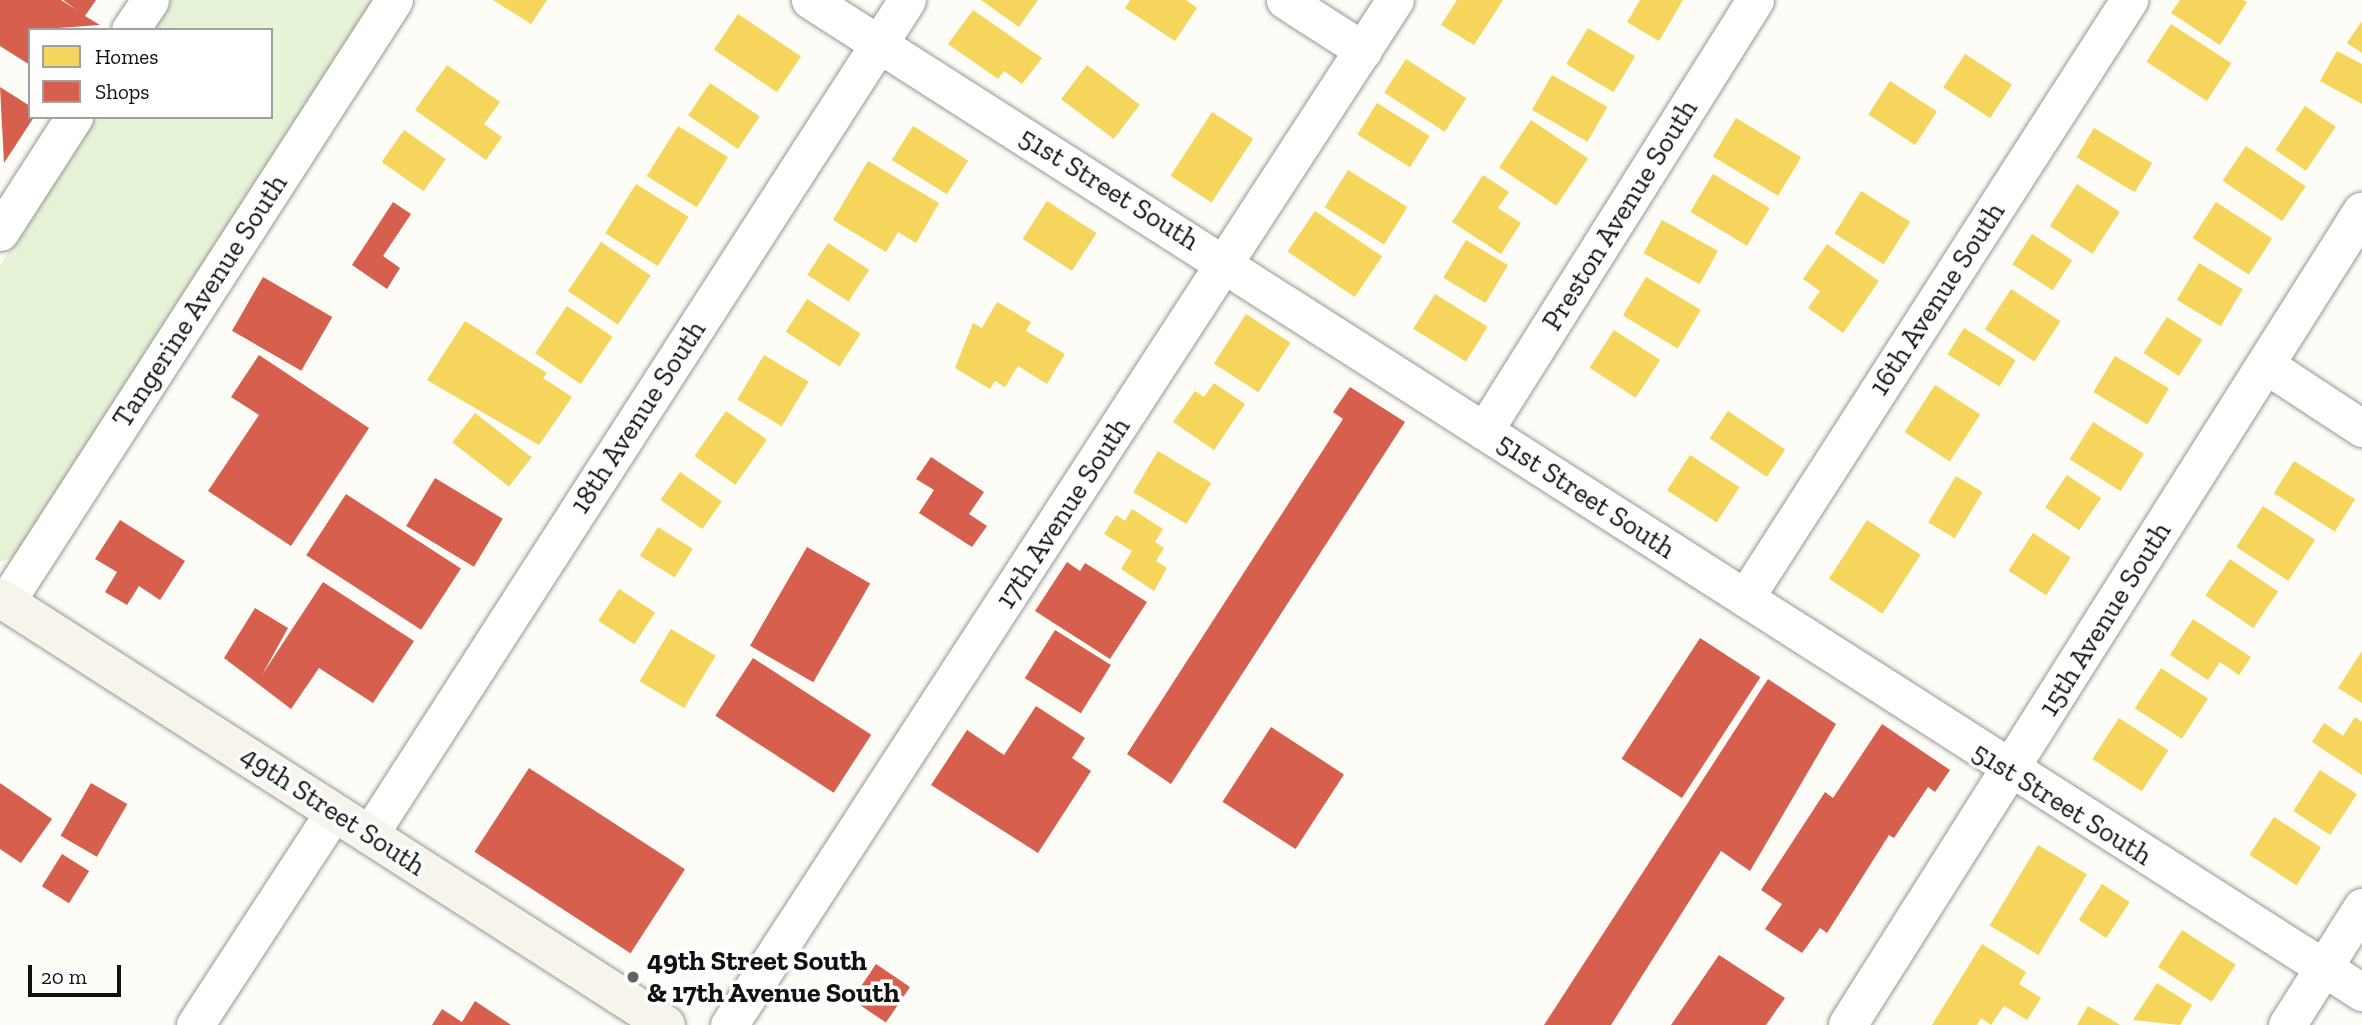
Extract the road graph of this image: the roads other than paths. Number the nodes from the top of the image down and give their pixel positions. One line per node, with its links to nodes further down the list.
1 (150, 0): 9 (street)
2 (394, 0): 20 (street, Tangerine Avenue South)
3 (810, 0): 10 (street, 51st Street South)
4 (907, 0): 10 (street, 18th Avenue South)
5 (1285, 0): 11 (street)
6 (1395, 0): 11 (street, 17th Avenue South)
7 (1755, 0): 18 (street, Preston Avenue South)
8 (2129, 0): 19 (street, 16th Avenue South)
9 (131, 28)
10 (877, 44): 15 (street, 51st Street South); 23 (street, 18th Avenue South)
11 (1363, 50): 15 (street, 17th Avenue South)
12 (73, 119): 14 (street)
13 (2362, 212): 16 (street, 15th Avenue South)
14 (0, 232)
15 (1227, 263): 18 (street, 51st Street South); 29 (street, 17th Avenue South)
16 (2266, 365): 17 (street); 21 (street, 15th Avenue South)
17 (2362, 428)
18 (1484, 431): 19 (street, 51st Street South)
19 (1745, 598): 21 (street, 51st Street South)
20 (3, 600): 22 (main road, 49th Street South)
21 (2008, 771): 25 (street, 51st Street South); 30 (street, 15th Avenue South)
22 (334, 812): 23 (main road, 49th Street South); 27 (street)
23 (369, 835): 28 (main road, 49th Street South)
24 (2362, 908): 25 (street)
25 (2324, 967): 26 (street, 51st Street South); 31 (street)
26 (2362, 992)
27 (195, 1025)
28 (666, 1025)
29 (729, 1025)
30 (1849, 1025)
31 (2287, 1025)

